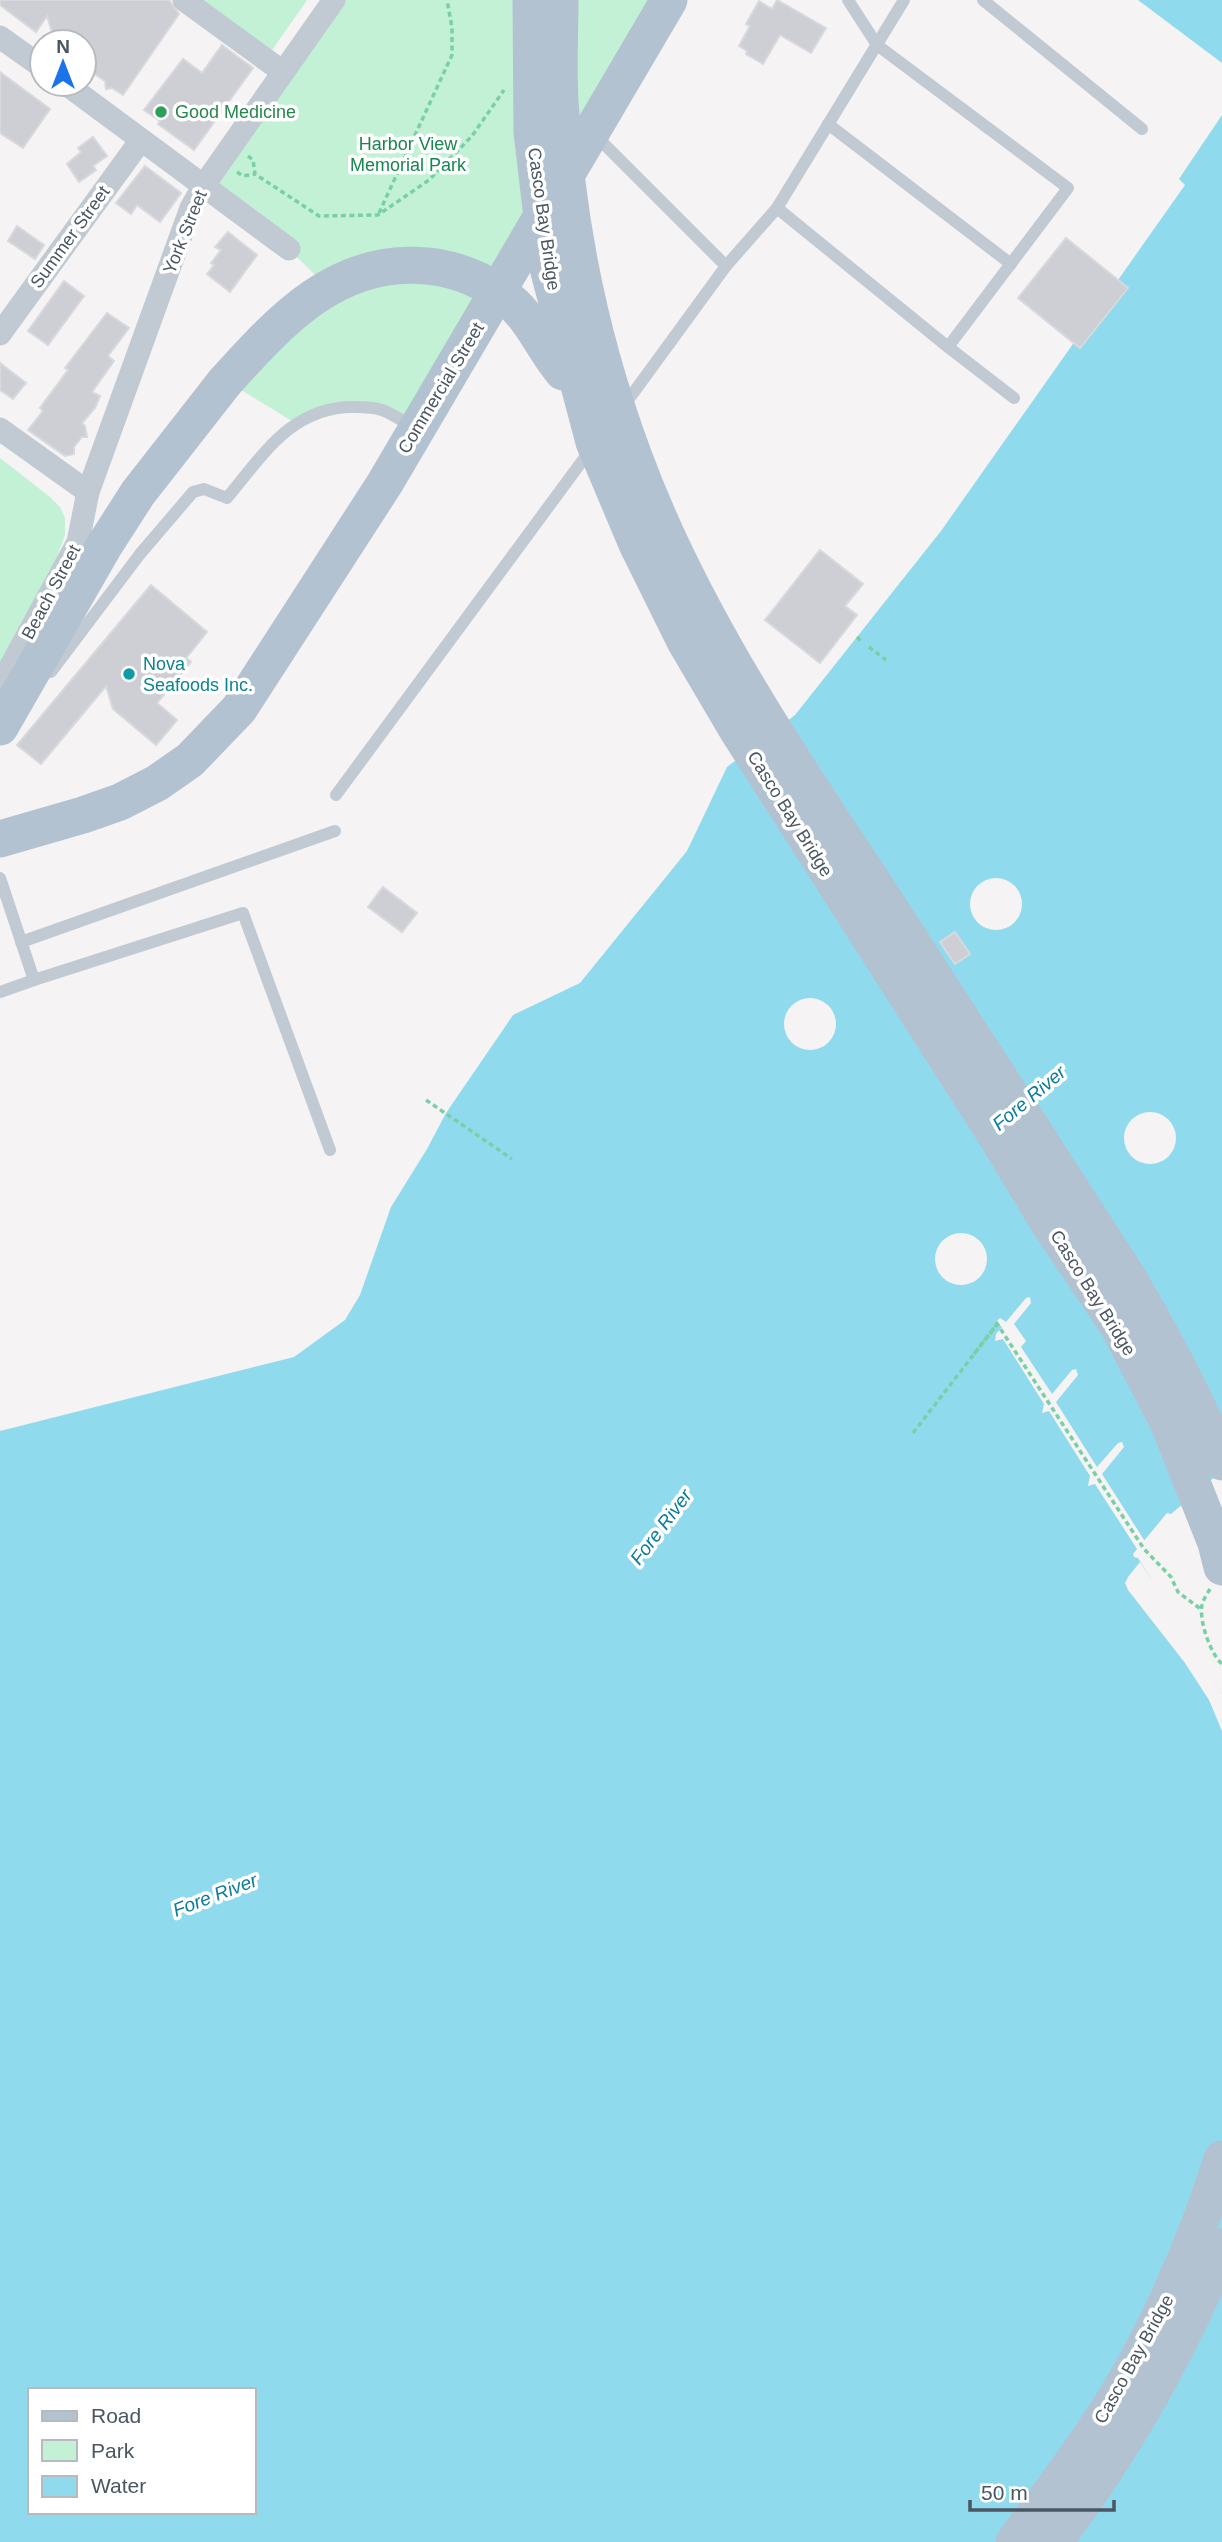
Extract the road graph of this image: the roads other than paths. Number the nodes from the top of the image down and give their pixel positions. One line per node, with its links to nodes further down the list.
1 (184, 0): 12 (street)
2 (334, 0): 12 (street, York Street)
3 (531, 0): 25 (main road, Casco Bay Bridge, bridge)
4 (559, 0): 42 (main road, Casco Bay Bridge, bridge)
5 (669, 0): 16 (main road, Commercial Street)
6 (848, 0): 10 (lane)
7 (904, 0): 10 (lane)
8 (983, 0): 15 (lane)
9 (0, 37): 11 (street)
10 (877, 45): 14 (lane); 21 (lane)
11 (28, 57)
12 (284, 72): 18 (street, York Street)
13 (85, 98): 17 (street)
14 (828, 124): 19 (lane); 21 (lane)
15 (1142, 129)
16 (592, 131): 22 (lane); 29 (main road, Commercial Street)
17 (141, 140): 18 (street); 23 (street, Summer Street)
18 (204, 185): 20 (street); 31 (street, York Street)
19 (777, 208): 22 (lane); 24 (lane)
20 (289, 249)
21 (1011, 264): 24 (lane)
22 (726, 266): 27 (lane)
23 (0, 334)
24 (948, 347): 26 (lane)
25 (579, 391): 32 (main road, bridge); 43 (main road, Casco Bay Bridge, bridge)
26 (1013, 398)
27 (610, 424)
28 (0, 429): 31 (street)
29 (416, 429): 32 (lane); 36 (main road, Commercial Street)
30 (602, 435): 34 (lane)
31 (88, 492): 32 (street, Beach Street)
32 (12, 686): 33 (main road)
33 (0, 727)
34 (336, 795)
35 (335, 831): 38 (lane)
36 (0, 839)
37 (0, 878): 38 (lane)
38 (21, 942): 39 (lane)
39 (34, 979): 40 (lane); 41 (lane)
40 (0, 992)
41 (330, 1150)
42 (1222, 1462)
43 (1216, 1578)
44 (1222, 2159): 46 (main road, Casco Bay Bridge)
45 (1222, 2247): 47 (main road, Casco Bay Bridge)
46 (1014, 2542)
47 (1055, 2542)

